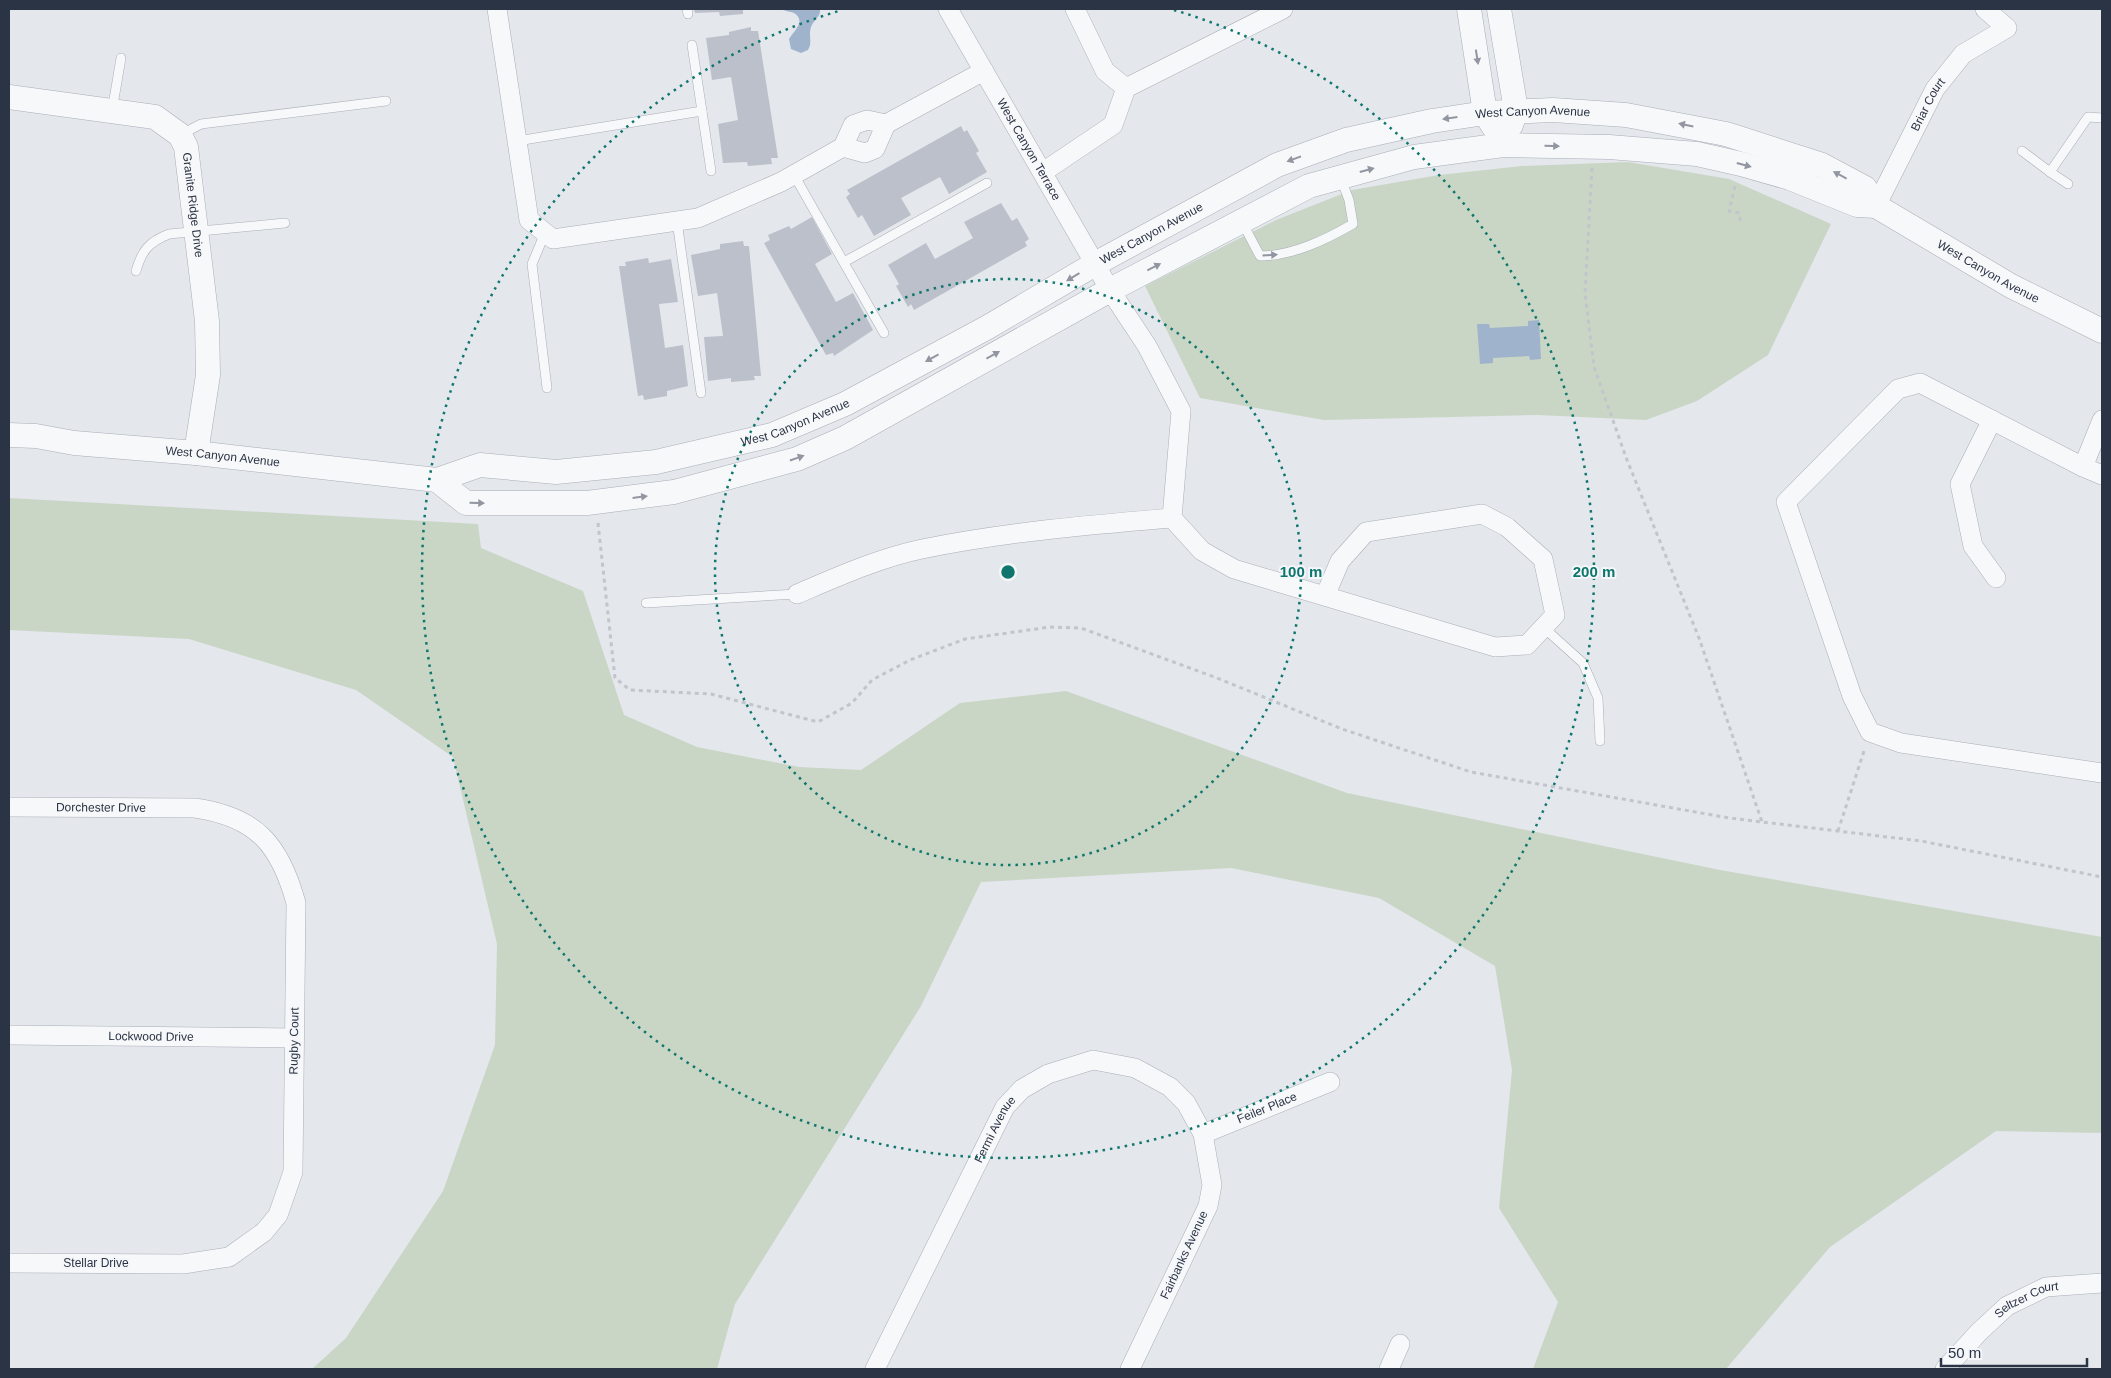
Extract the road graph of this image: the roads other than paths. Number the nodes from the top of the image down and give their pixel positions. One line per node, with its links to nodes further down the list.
1 (497, 9): 21 (street)
2 (948, 9): 10 (street, West Canyon Terrace)
3 (1075, 9): 11 (street)
4 (1283, 9): 11 (street)
5 (1469, 9): 17 (street, one-way to 17)
6 (1499, 9): 14 (street)
7 (1985, 9): 32 (street, Briar Court)
8 (692, 45): 16 (lane)
9 (121, 58): 15 (lane)
10 (984, 71): 19 (street); 26 (street, West Canyon Terrace)
11 (1126, 88): 26 (street)
12 (9, 98): 15 (street, Granite Ridge Drive)
13 (386, 101): 20 (lane)
14 (1516, 110): 17 (street, West Canyon Avenue); 22 (street); 32 (street, West Canyon Avenue, one-way to 14)
15 (112, 111): 20 (street, Granite Ridge Drive)
16 (702, 111): 21 (lane); 25 (lane)
17 (1485, 113): 22 (street); 39 (street, West Canyon Avenue, one-way to 39)
18 (2102, 118): 27 (lane)
19 (886, 124): 23 (street); 23 (street)
20 (180, 136): 36 (street, Granite Ridge Drive)
21 (517, 141): 37 (street)
22 (1503, 145): 29 (street, West Canyon Avenue, one-way to 22); 32 (street, West Canyon Avenue, one-way to 32)
23 (843, 147): 28 (street)
24 (2022, 151): 27 (lane)
25 (711, 171)
26 (1042, 172): 39 (street, West Canyon Terrace)
27 (2050, 172): 31 (lane)
28 (794, 175): 33 (street); 38 (lane)
29 (1341, 178): 34 (street, West Canyon Avenue); 34 (lane, one-way to 29)
30 (987, 183): 38 (lane)
31 (2068, 184)
32 (1876, 206): 42 (street, West Canyon Avenue)
33 (676, 221): 37 (street); 45 (lane)
34 (1242, 222): 41 (street, West Canyon Avenue, one-way to 34)
35 (285, 223): 36 (lane)
36 (196, 231): 40 (lane); 49 (street, Granite Ridge Drive)
37 (545, 233): 44 (lane)
38 (844, 262): 43 (lane)
39 (1095, 264): 41 (street, West Canyon Terrace); 52 (street, West Canyon Avenue, one-way to 52)
40 (136, 271)
41 (1110, 290): 52 (street, West Canyon Avenue, one-way to 41); 53 (street, West Canyon Terrace)
42 (2102, 331)
43 (884, 333)
44 (547, 388)
45 (701, 393)
46 (1992, 420): 50 (street); 54 (street); 60 (street)
47 (2102, 420): 50 (street)
48 (9, 434): 49 (street, West Canyon Avenue)
49 (196, 453): 52 (street, West Canyon Avenue)
50 (2083, 467): 51 (street)
51 (2102, 475)
52 (436, 480)
53 (1172, 518): 55 (street); 56 (street)
54 (1996, 578)
55 (796, 594): 57 (lane)
56 (1325, 596): 58 (street); 58 (street)
57 (646, 603)
58 (1543, 627): 59 (lane)
59 (1600, 740)
60 (2102, 773)
61 (9, 807): 62 (street, Dorchester Drive)
62 (195, 808): 64 (street, Rugby Court)
63 (9, 1035): 64 (street, Lockwood Drive)
64 (294, 1038): 68 (street, Rugby Court)
65 (1330, 1082): 66 (street, Feiler Place)
66 (1203, 1134): 71 (street, Fermi Avenue); 72 (street, Fairbanks Avenue)
67 (9, 1263): 68 (street, Stellar Drive)
68 (183, 1264)
69 (2102, 1283): 74 (street, Seltzer Court)
70 (1400, 1344): 73 (street)
71 (875, 1369)
72 (1130, 1369)
73 (1389, 1369)
74 (1945, 1369)

